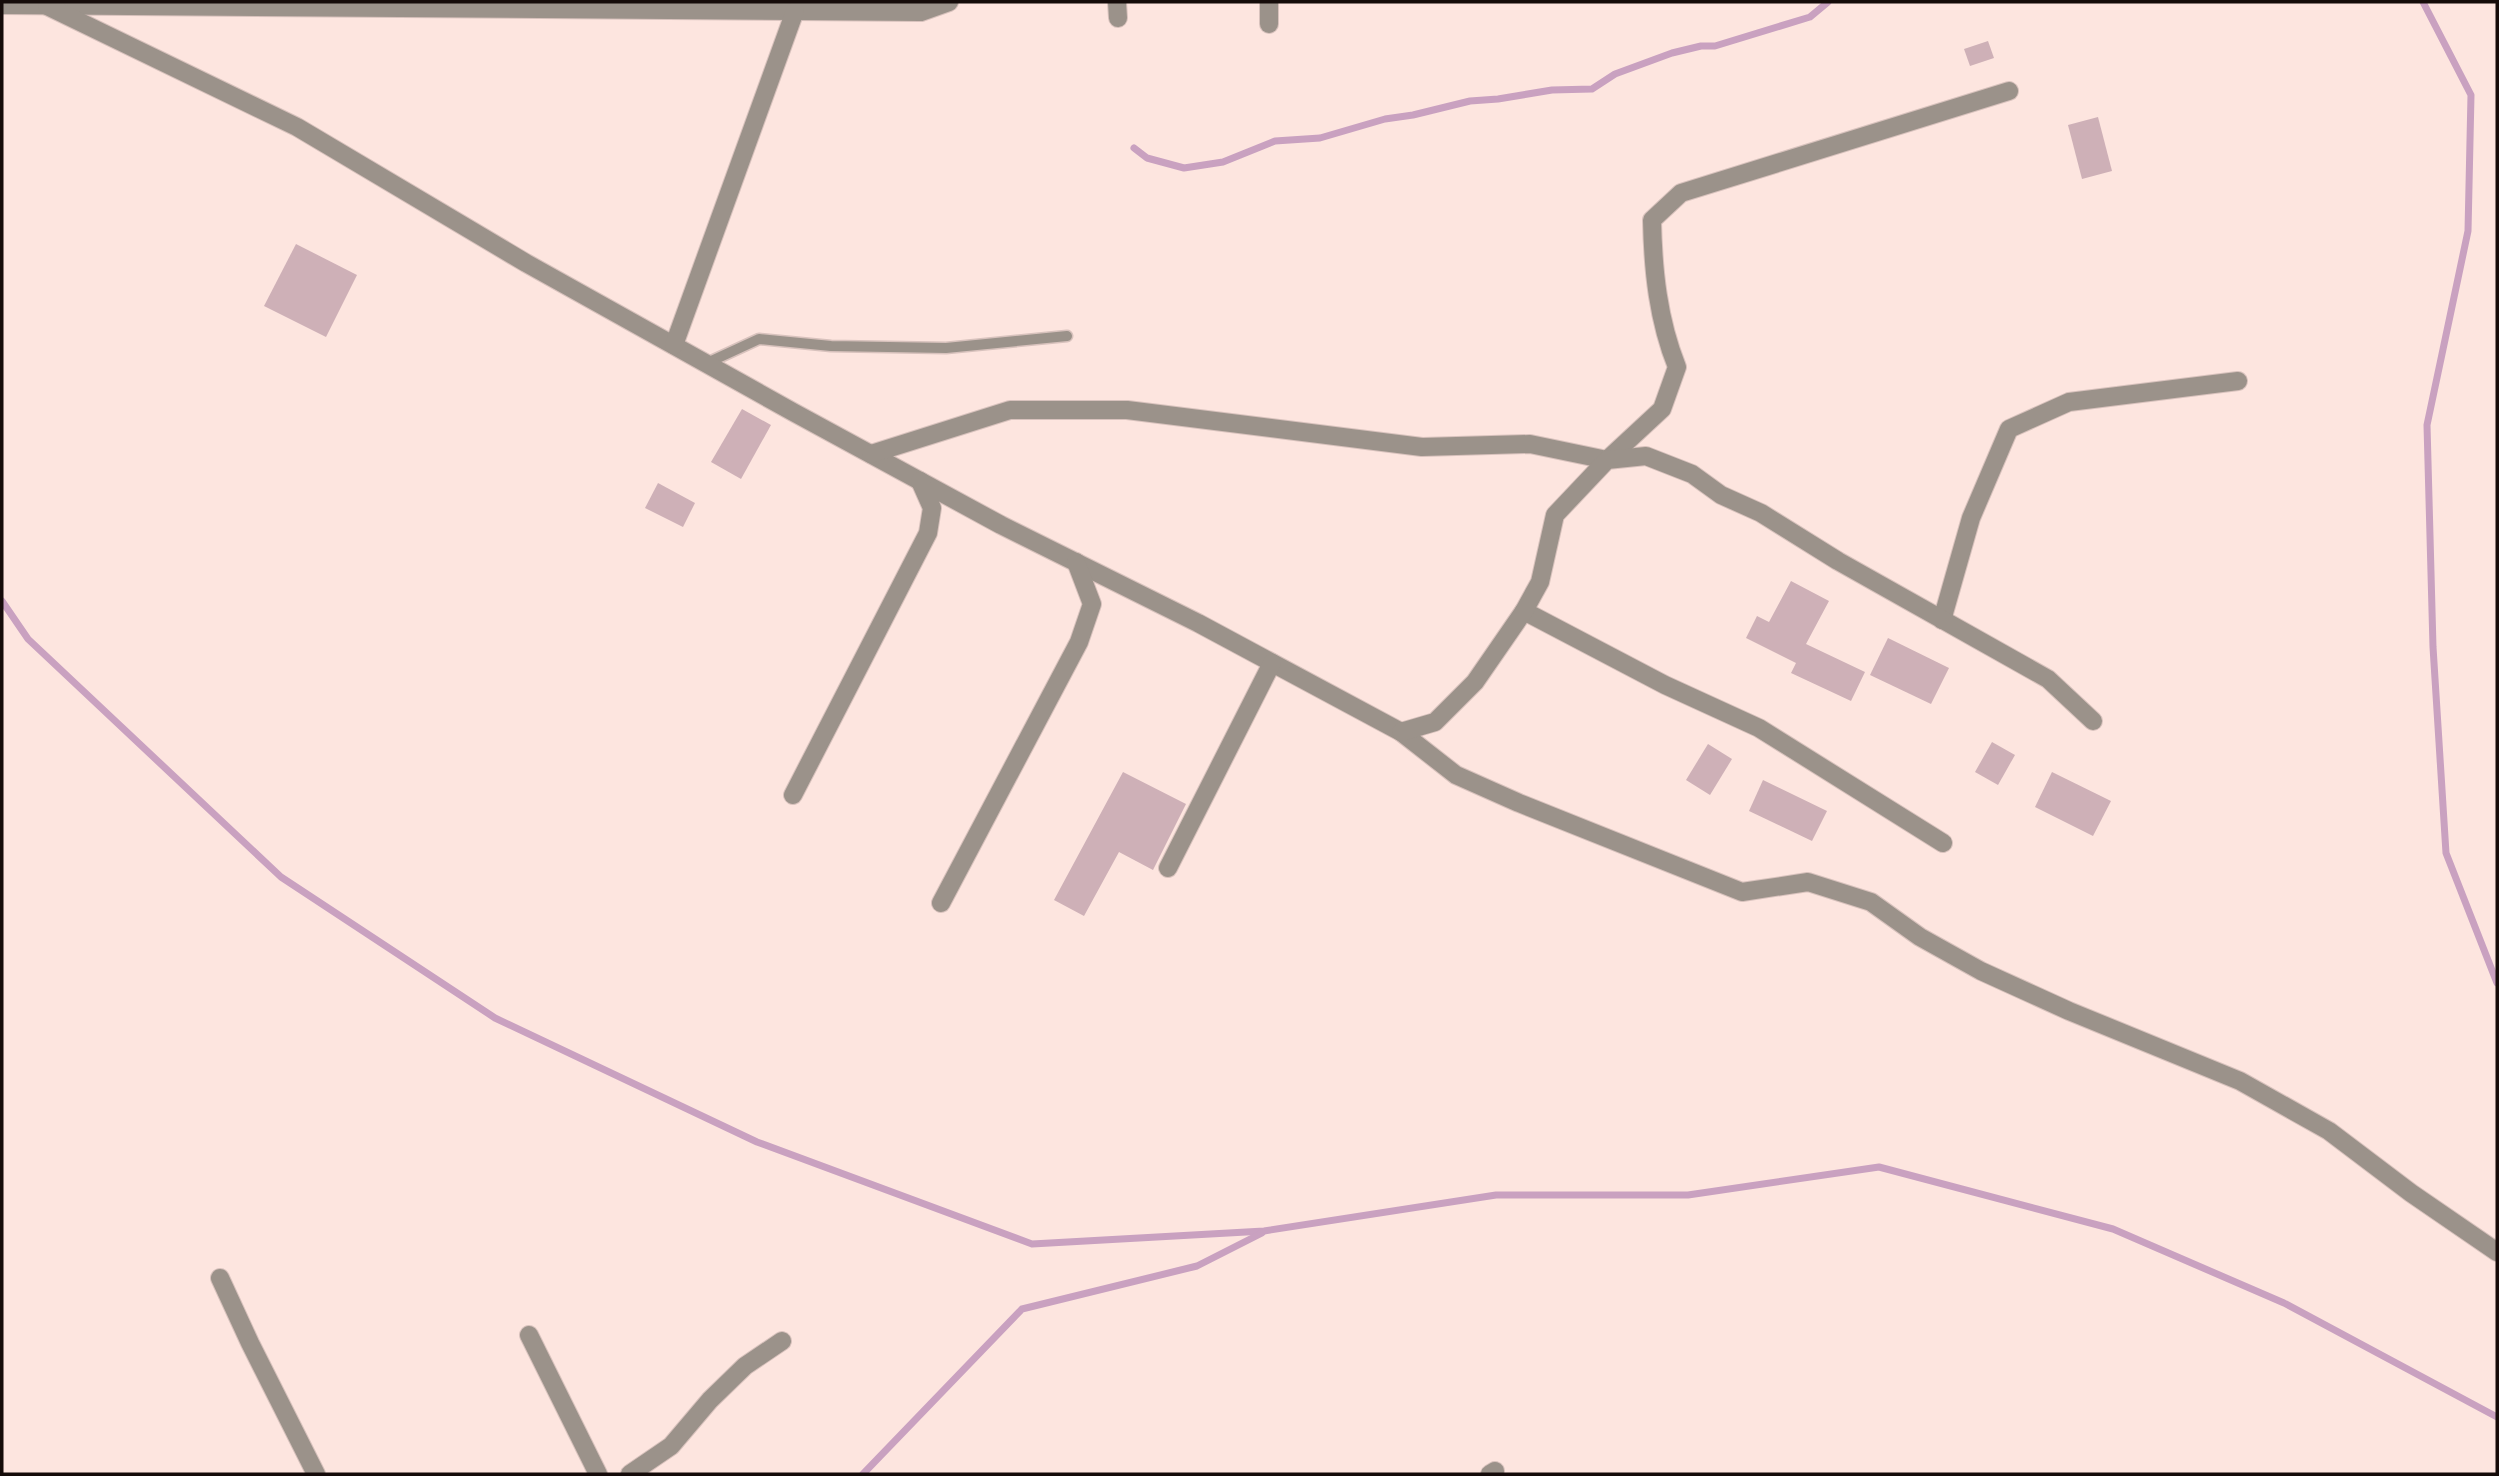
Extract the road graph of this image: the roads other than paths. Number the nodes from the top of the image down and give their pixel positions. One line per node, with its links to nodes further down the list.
1 (949, 2): 5 (street)
2 (1269, 2): 6 (street)
3 (2, 5): 4 (street)
4 (47, 6): 5 (street); 9 (street)
5 (795, 11): 9 (street)
6 (1269, 24)
7 (2009, 91): 13 (street)
8 (1067, 336): 10 (lane)
9 (674, 345): 10 (street)
10 (706, 363): 12 (street)
11 (2238, 381): 17 (street)
12 (871, 454): 13 (street); 14 (street)
13 (1607, 460): 16 (street); 17 (street)
14 (920, 481): 15 (street); 21 (street)
15 (1076, 562): 18 (street); 24 (street)
16 (1524, 611): 20 (street); 22 (street)
17 (1942, 620): 19 (street)
18 (1272, 663): 20 (street); 23 (street)
19 (2093, 721)
20 (1401, 732): 25 (street)
21 (793, 795)
22 (1943, 843)
23 (1168, 868)
24 (941, 904)
25 (2497, 1252)
26 (220, 1278): 29 (street)
27 (528, 1335): 30 (street)
28 (782, 1341): 31 (street)
29 (316, 1474)
30 (598, 1474)
31 (630, 1474)

